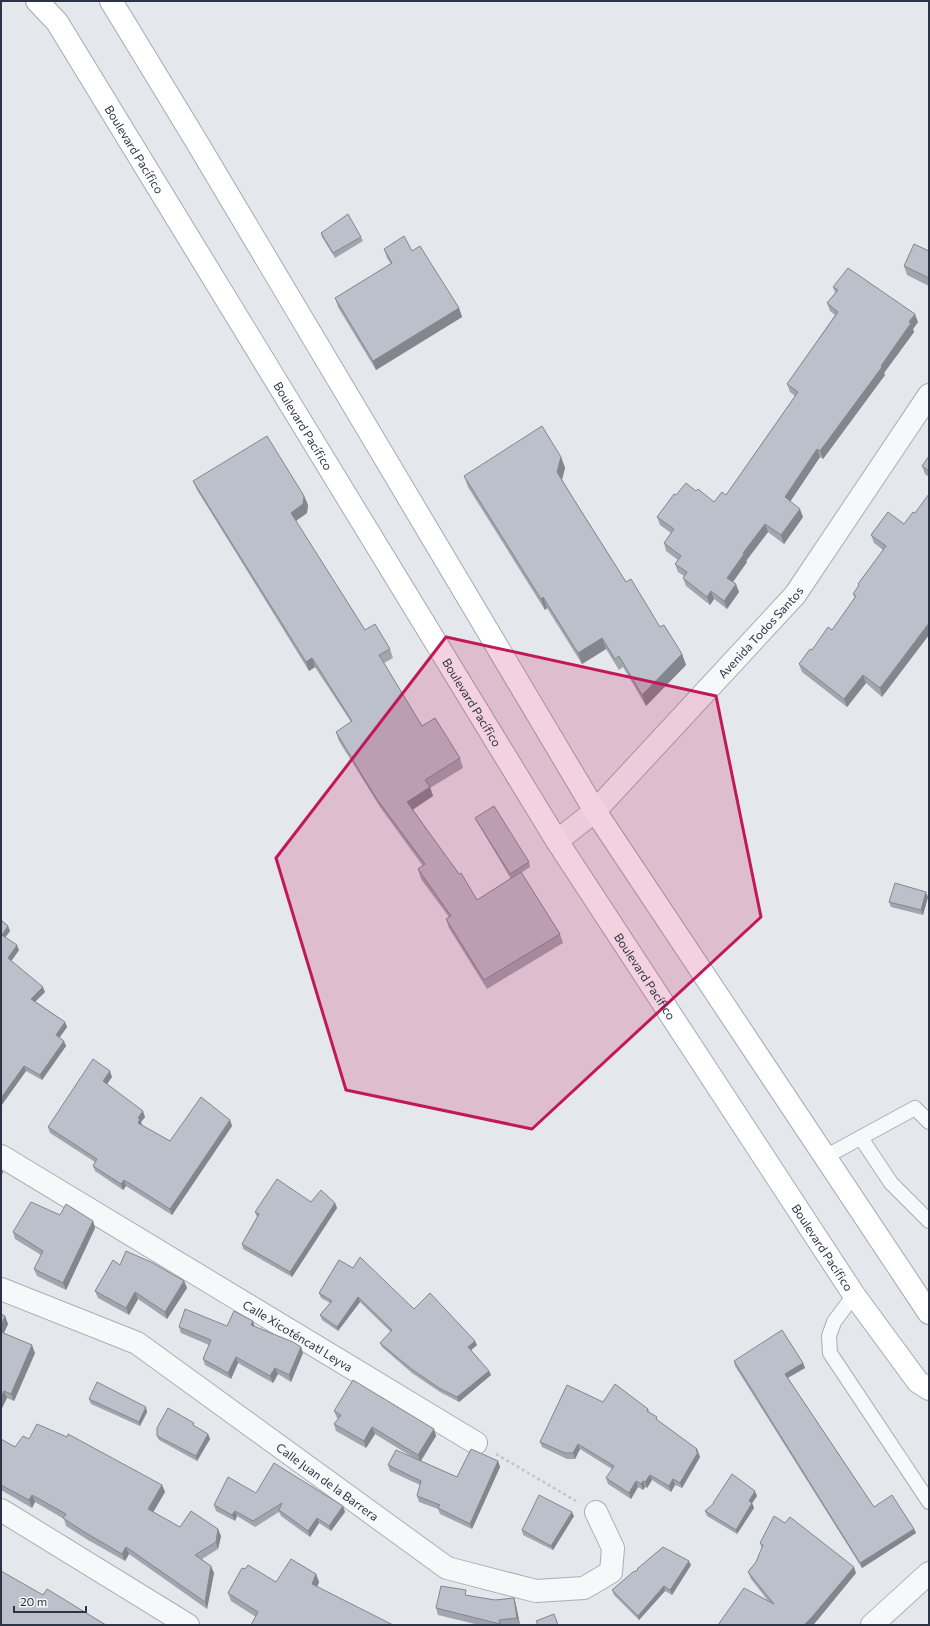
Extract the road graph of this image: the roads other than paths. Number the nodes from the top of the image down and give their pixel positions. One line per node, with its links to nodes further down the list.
1 (36, 1): 5 (main road, Boulevard Pacífico)
2 (111, 1): 4 (main road)
3 (929, 395): 4 (street, Avenida Todos Santos)
4 (595, 811): 5 (street, Avenida Todos Santos); 9 (main road)
5 (556, 841): 12 (main road, Boulevard Pacífico)
6 (929, 1122): 7 (lane)
7 (861, 1138): 9 (lane); 10 (lane)
8 (1, 1156): 15 (street, Calle Xicoténcatl Leyva)
9 (825, 1157): 13 (main road)
10 (929, 1221)
11 (1, 1289): 18 (street, Calle Juan de la Barrera)
12 (854, 1295): 14 (main road, Boulevard Pacífico); 16 (lane)
13 (929, 1313)
14 (925, 1382)
15 (476, 1443)
16 (929, 1502)
17 (1, 1510): 20 (street)
18 (596, 1512)
19 (929, 1573): 21 (street)
20 (188, 1625)
21 (872, 1625)

